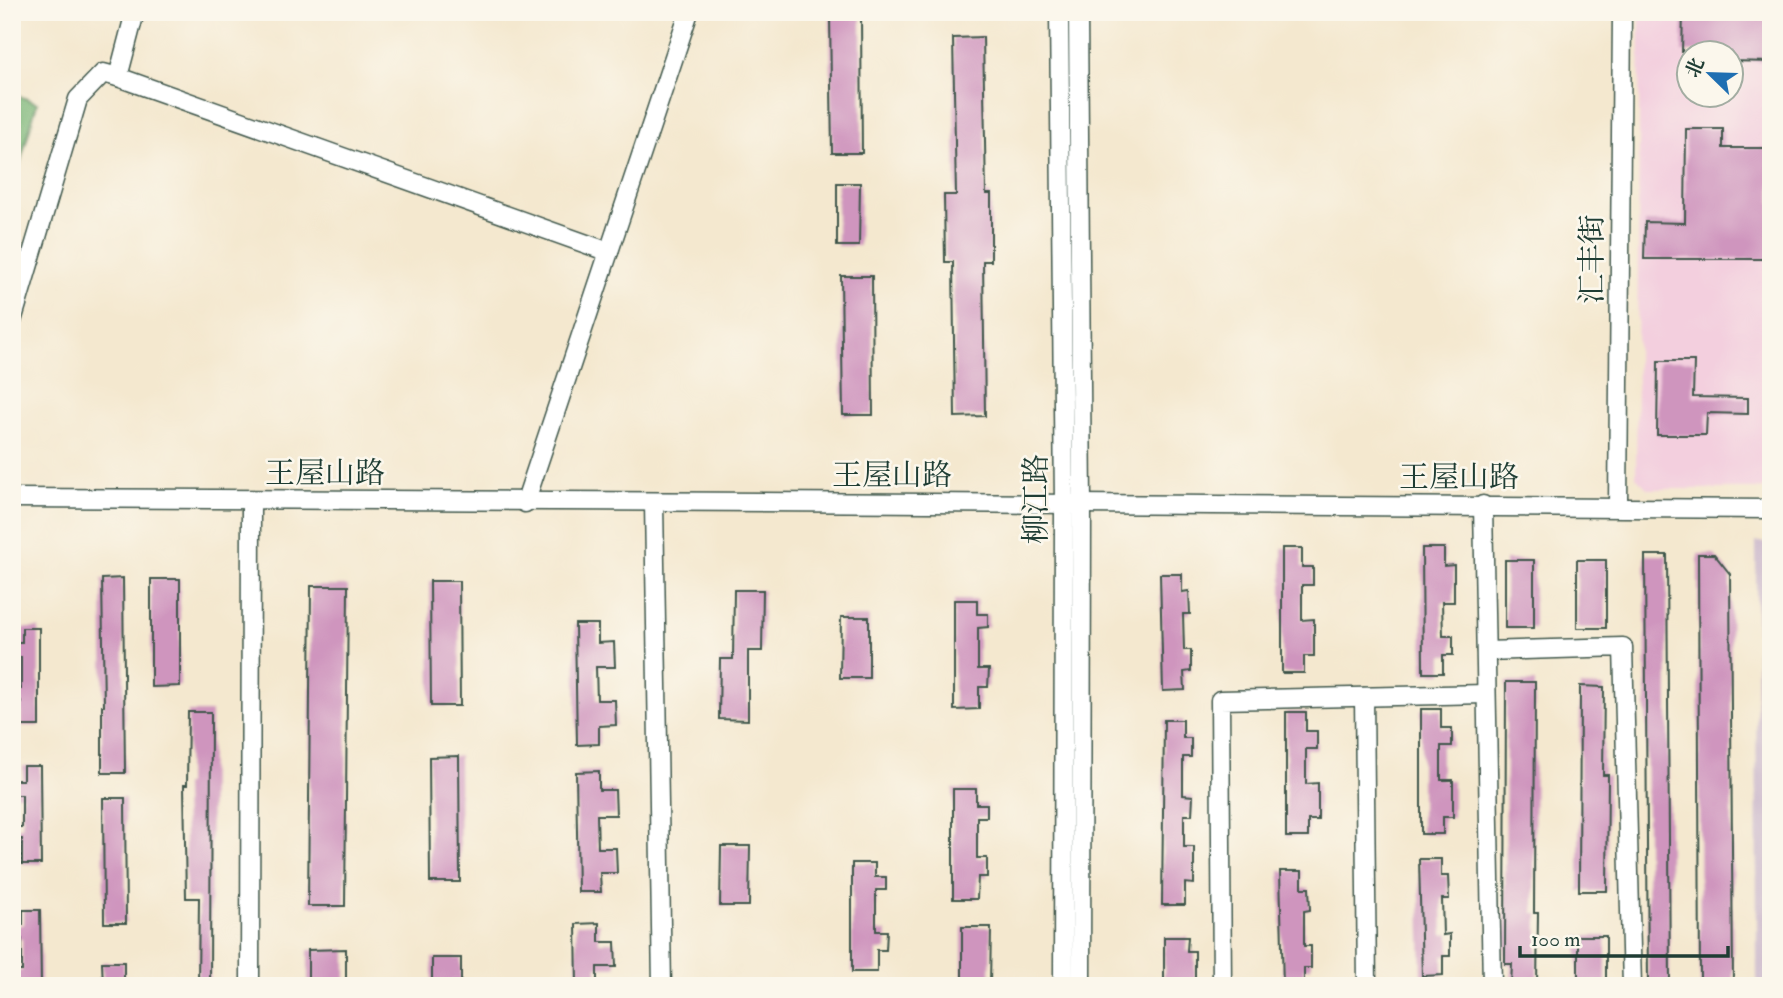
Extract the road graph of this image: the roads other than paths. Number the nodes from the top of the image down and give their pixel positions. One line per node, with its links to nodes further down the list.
1 (135, 12): 6 (street)
2 (689, 12): 7 (street)
3 (1059, 12): 13 (street, 柳江路)
4 (1078, 12): 13 (street, 柳江路)
5 (1622, 12): 15 (street, 汇丰街)
6 (118, 77): 7 (street); 8 (street)
7 (609, 252): 11 (street)
8 (12, 321)
9 (12, 498): 10 (street, 王屋山路)
10 (251, 501): 11 (street, 王屋山路); 20 (street)
11 (525, 503): 12 (street, 王屋山路)
12 (654, 503): 13 (street, 王屋山路); 21 (street)
13 (1073, 504): 14 (street, 王屋山路); 22 (street, 柳江路); 23 (street, 柳江路)
14 (1483, 505): 15 (street, 王屋山路); 17 (street)
15 (1618, 507): 16 (street, 王屋山路)
16 (1771, 509)
17 (1486, 651): 18 (street); 27 (street)
18 (1486, 694): 19 (street); 26 (street)
19 (1364, 697): 24 (street); 25 (street)
20 (250, 986)
21 (662, 986)
22 (1063, 986)
23 (1082, 986)
24 (1222, 986)
25 (1367, 986)
26 (1492, 986)
27 (1632, 986)

